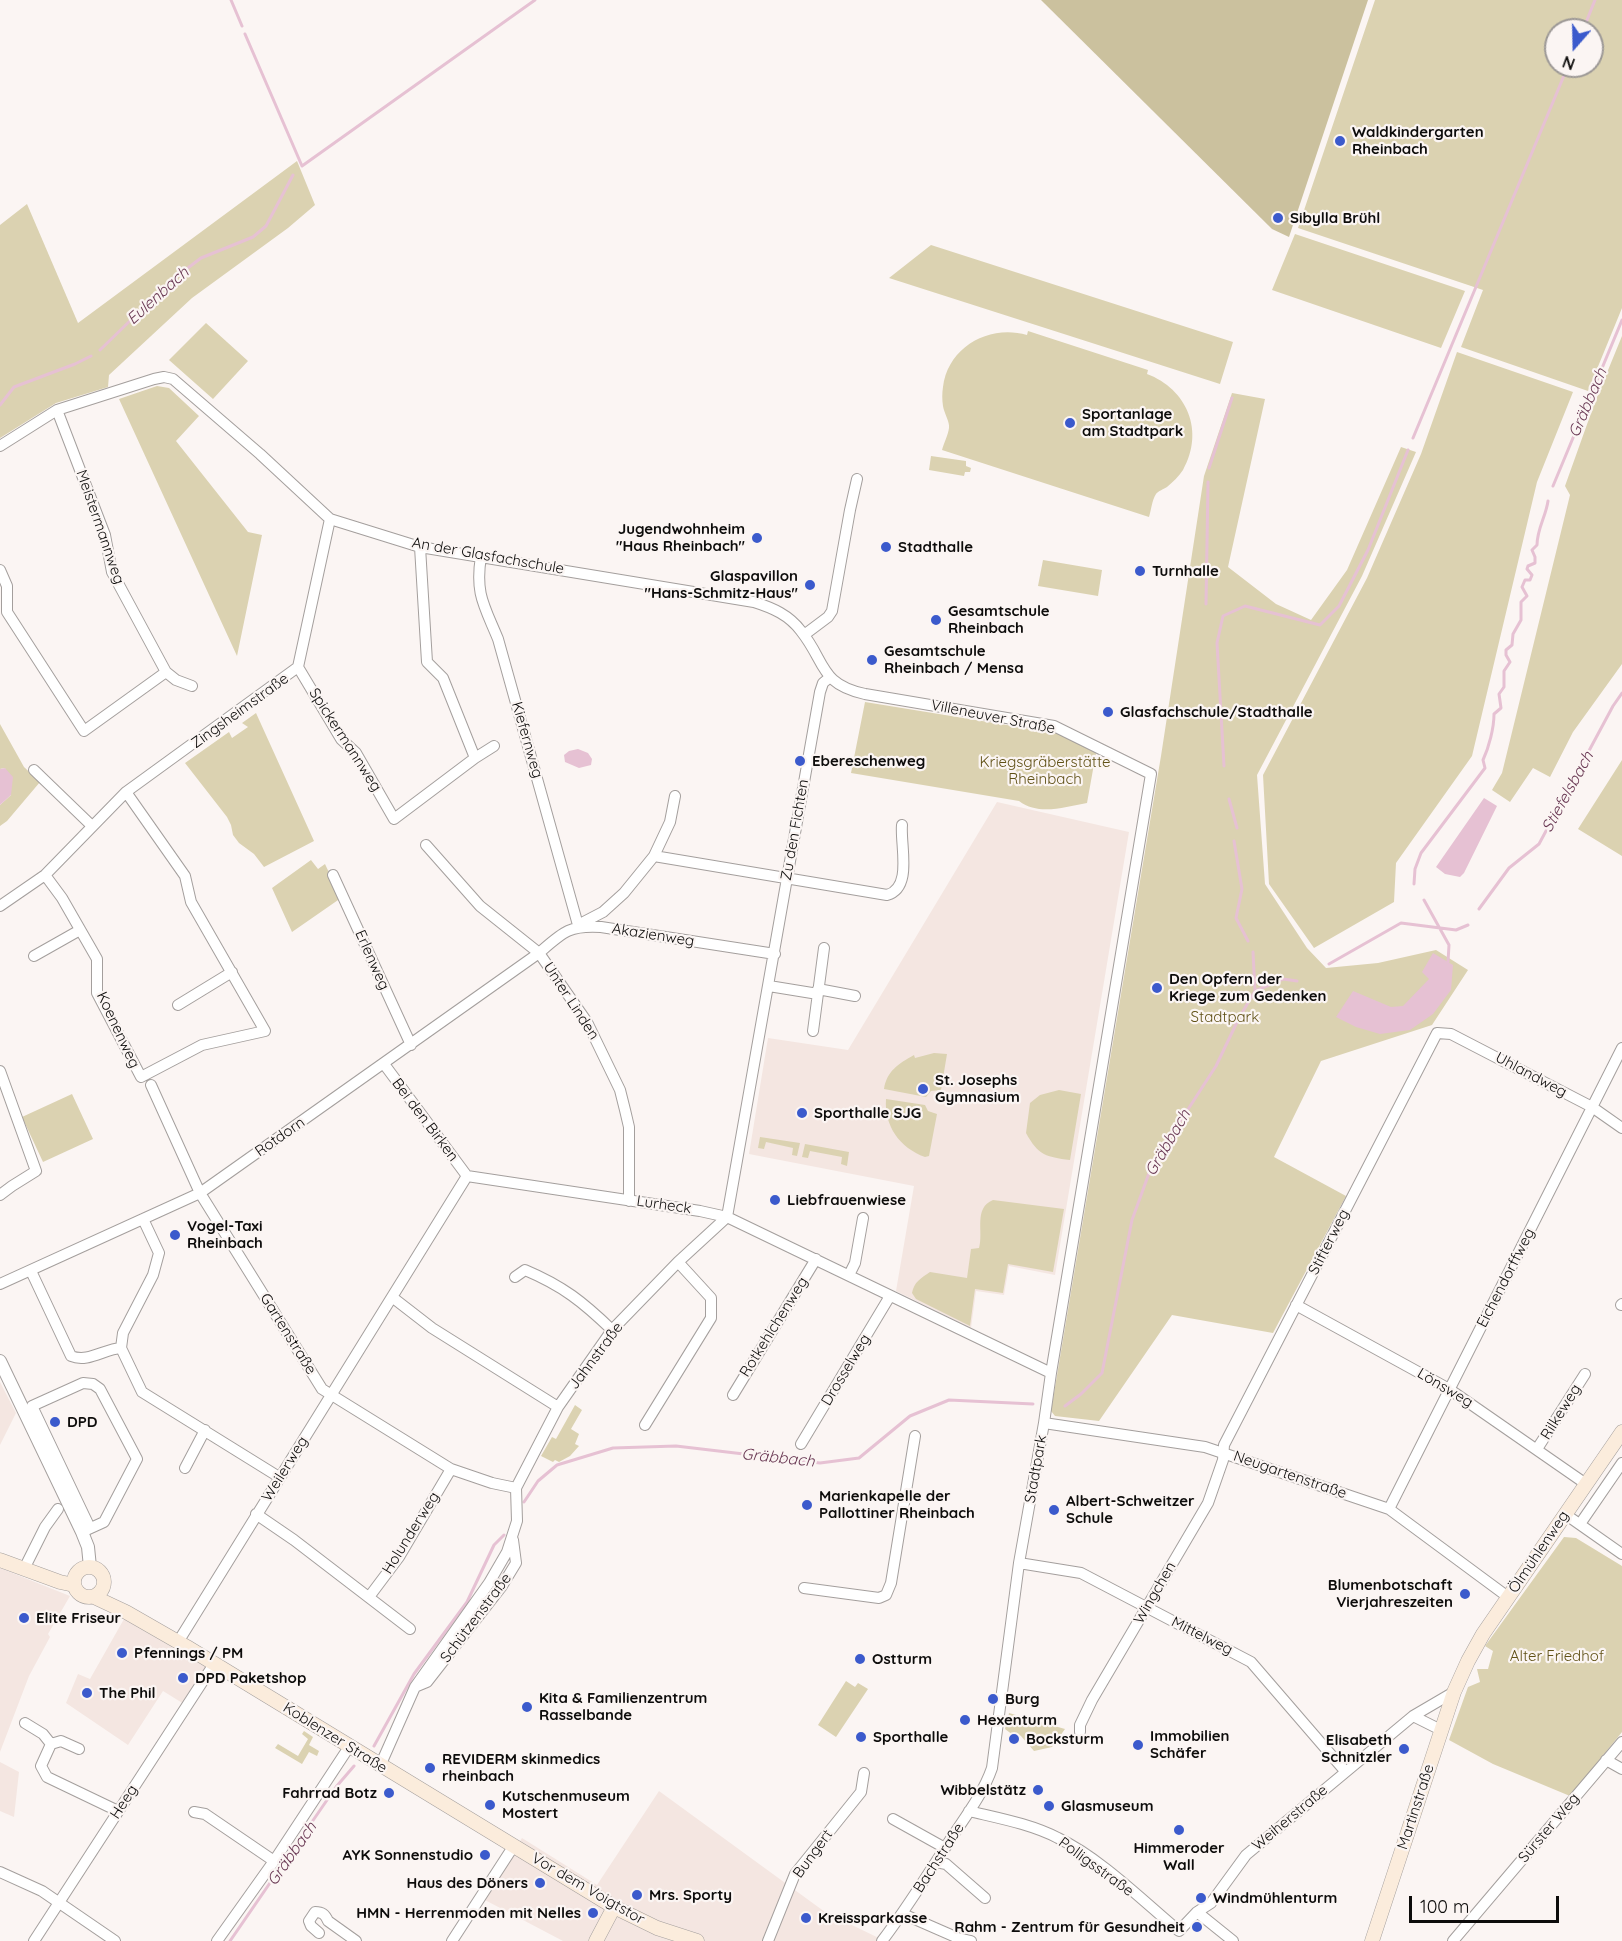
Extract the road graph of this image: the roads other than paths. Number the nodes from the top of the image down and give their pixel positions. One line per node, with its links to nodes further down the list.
1 (57, 410): 2 (street, An der Glasfachschule); 4 (street, An der Glasfachschule); 10 (street, Meistermannweg)
2 (0, 446)
3 (857, 479): 8 (street)
4 (330, 519): 5 (street, An der Glasfachschule); 9 (street, Zingsheimstraße)
5 (420, 547): 6 (street, An der Glasfachschule); 14 (street)
6 (481, 556): 8 (street, An der Glasfachschule); 27 (street, Kiefernweg)
7 (0, 570): 10 (street)
8 (804, 635): 11 (street, An der Glasfachschule)
9 (298, 667): 14 (street, Spickermannweg); 17 (street, Zingsheimstraße)
10 (166, 672): 12 (street)
11 (829, 678): 16 (street, Villeneuver Straße); 25 (street, Zu den Fichten)
12 (192, 686)
13 (494, 746): 14 (street, Spickermannweg)
14 (476, 758)
15 (34, 770): 20 (street)
16 (1151, 774): 66 (street, Stadtpark)
17 (126, 792): 20 (street, Zingsheimstraße); 33 (street, Koenenweg)
18 (675, 796): 22 (street)
19 (902, 825): 25 (street)
20 (92, 826): 23 (street, Zingsheimstraße)
21 (426, 845): 30 (street, Unter Linden)
22 (654, 856): 25 (street); 27 (street)
23 (45, 875): 26 (street, Zingsheimstraße); 28 (street, Koenenweg)
24 (333, 875): 40 (street, Erlenweg)
25 (787, 878): 31 (street, Zu den Fichten)
26 (0, 906)
27 (578, 926): 30 (street); 31 (street, Akazienweg)
28 (80, 930): 32 (street); 33 (street, Koenenweg)
29 (824, 948): 35 (street)
30 (539, 953): 40 (street, Rotdorn); 50 (street, Unter Linden)
31 (775, 954): 34 (street, Zu den Fichten)
32 (34, 956)
33 (231, 972): 37 (street)
34 (769, 986): 35 (street); 51 (street, Zu den Fichten)
35 (818, 992): 36 (street); 38 (street)
36 (855, 996)
37 (178, 1005)
38 (813, 1031)
39 (1437, 1033): 45 (street, Uhlandweg); 62 (street, Stifterweg)
40 (411, 1045): 42 (street, Rotdorn)
41 (1622, 1048): 45 (street, Eichendorffweg)
42 (384, 1064): 47 (street, Bei den Birken); 48 (street, Rotdorn)
43 (0, 1071): 49 (street)
44 (151, 1085): 48 (street, Gartenstraße)
45 (1592, 1107): 46 (street, Uhlandweg); 68 (street, Eichendorffweg)
46 (1622, 1128)
47 (467, 1176): 50 (street, Lurheck); 61 (street, Weilerweg)
48 (200, 1193): 53 (street, Rotdorn); 70 (street, Gartenstraße)
49 (0, 1195)
50 (629, 1201): 51 (street, Lurheck)
51 (727, 1217): 54 (street, Lurheck); 55 (street, Jahnstraße)
52 (863, 1218): 57 (street)
53 (143, 1219): 56 (street, Rotdorn); 64 (street)
54 (816, 1259): 57 (street, Lurheck); 69 (street, Rotkehlchenweg)
55 (678, 1262): 63 (street, Jahnstraße); 74 (street)
56 (31, 1271): 59 (street, Rotdorn); 64 (street)
57 (849, 1275): 60 (street, Lurheck)
58 (515, 1277): 63 (street)
59 (0, 1284)
60 (890, 1296): 66 (street, Lurheck); 78 (street, Drosselweg)
61 (392, 1297): 70 (street, Weilerweg); 71 (street)
62 (1296, 1305): 68 (street, Lönsweg); 80 (street, Stifterweg)
63 (612, 1330): 71 (street, Jahnstraße)
64 (121, 1348): 75 (street)
65 (0, 1361): 72 (street)
66 (1051, 1373): 73 (street, Stadtpark)
67 (1585, 1374): 79 (street, Rilkeweg)
68 (1449, 1389): 79 (street, Lönsweg); 88 (street, Eichendorffweg)
69 (733, 1395)
70 (331, 1396): 83 (street, Gartenstraße); 84 (street, Weilerweg)
71 (558, 1407): 86 (street, Jahnstraße)
72 (28, 1408): 92 (street); 92 (street)
73 (1044, 1423): 80 (street, Neugartenstraße); 95 (street, Stadtpark)
74 (645, 1425)
75 (205, 1430): 82 (street); 84 (street)
76 (1622, 1432): 85 (main road, Ölmühlenweg)
77 (915, 1436): 100 (street)
78 (801, 1444)
79 (1537, 1449): 85 (street, Lönsweg)
80 (1223, 1452): 88 (street, Neugartenstraße); 104 (street, Wingchen)
81 (1622, 1463): 91 (street, Ölmühlenweg)
82 (184, 1468)
83 (451, 1469): 86 (street, Gartenstraße); 102 (street, Holunderweg)
84 (279, 1477): 89 (street, Weilerweg)
85 (1586, 1484): 90 (main road, Ölmühlenweg)
86 (516, 1488): 121 (street, Schützenstraße)
87 (58, 1509): 97 (street)
88 (1389, 1509): 103 (street, Neugartenstraße)
89 (256, 1514): 102 (street); 107 (street, Weilerweg)
90 (1565, 1514): 91 (street); 103 (main road, Ölmühlenweg)
91 (1580, 1524): 93 (street)
92 (86, 1530): 96 (street)
93 (1622, 1554)
94 (0, 1560): 97 (main road)
95 (1019, 1563): 104 (street, Mittelweg); 115 (street, Stadtpark)
96 (90, 1567): 98 (main road); 99 (main road)
97 (24, 1569): 98 (main road)
98 (74, 1585): 101 (main road)
99 (104, 1585): 101 (main road); 105 (main road, Koblenzer Straße)
100 (804, 1588)
101 (94, 1597): 105 (main road, Koblenzer Straße)
102 (369, 1597): 106 (street)
103 (1508, 1597): 109 (main road, Ölmühlenweg)
104 (1147, 1608): 114 (street, Wingchen); 123 (street, Mittelweg)
105 (126, 1612): 107 (main road, Koblenzer Straße)
106 (410, 1629)
107 (178, 1642): 108 (main road, Koblenzer Straße)
108 (214, 1664): 118 (main road, Koblenzer Straße); 126 (street, Heeg)
109 (1462, 1674): 110 (main road, Martinstraße)
110 (1454, 1692): 111 (street, Weiherstraße); 113 (main road, Martinstraße)
111 (1413, 1716): 113 (street); 123 (street, Weiherstraße)
112 (25, 1723): 117 (street)
113 (1441, 1730): 153 (main road, Martinstraße)
114 (1080, 1732)
115 (996, 1737): 125 (street, Bachstraße)
116 (1622, 1742): 120 (street, Sürster Weg)
117 (51, 1744): 119 (street); 126 (street)
118 (349, 1747): 121 (main road, Koblenzer Straße); 131 (street)
119 (79, 1749)
120 (1606, 1760): 122 (street); 154 (street, Sürster Weg)
121 (380, 1766): 129 (main road, Koblenzer Straße)
122 (1622, 1769)
123 (1345, 1771): 137 (street, Weiherstraße)
124 (864, 1773): 149 (street, Bungert)
125 (969, 1811): 130 (street, Bachstraße); 140 (street, Polligsstraße)
126 (118, 1812): 135 (street, Heeg)
127 (194, 1812): 131 (street)
128 (893, 1819): 130 (street)
129 (513, 1847): 136 (main road, Vor dem Voigtstor); 146 (street)
130 (945, 1848): 132 (street, Bachstraße)
131 (274, 1862): 144 (street)
132 (936, 1862): 134 (street); 138 (street, Bachstraße)
133 (0, 1872): 135 (street)
134 (985, 1898)
135 (59, 1901): 142 (street, Heeg); 143 (street)
136 (614, 1907): 147 (main road); 148 (main road, Vor dem Voigtstor)
137 (1197, 1911): 140 (street, Weiherstraße); 152 (street)
138 (903, 1914): 150 (street, Bachstraße); 151 (street)
139 (328, 1921): 141 (street); 141 (street); 145 (street)
140 (1179, 1931)
141 (316, 1937)
142 (34, 1941)
143 (115, 1941)
144 (217, 1941)
145 (356, 1941)
146 (452, 1941)
147 (596, 1941)
148 (697, 1941)
149 (768, 1941)
150 (882, 1941)
151 (971, 1941)
152 (1233, 1941)
153 (1372, 1941)
154 (1453, 1941)

